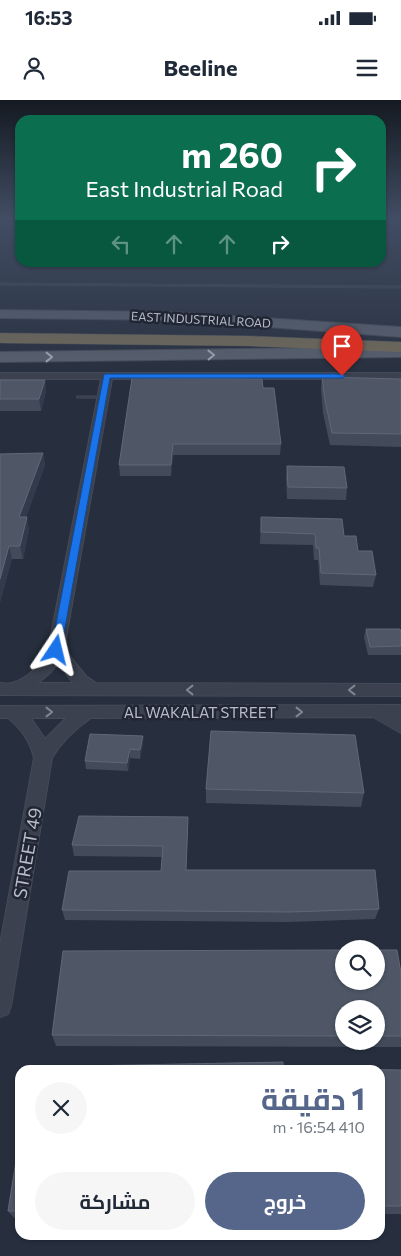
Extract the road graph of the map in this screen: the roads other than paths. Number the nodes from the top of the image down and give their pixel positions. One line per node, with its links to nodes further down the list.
1 (0, 284): 2 (lane)
2 (401, 286)
3 (1, 325): 4 (highway, EAST INDUSTRIAL ROAD); 4 (main road, EAST INDUSTRIAL ROAD); 5 (highway, EAST INDUSTRIAL ROAD)
4 (401, 333)
5 (401, 347)
6 (401, 352): 7 (main road, one-way to 6)
7 (0, 358)
8 (0, 376): 9 (street)
9 (107, 376): 10 (street); 12 (street)
10 (401, 376)
11 (79, 396): 12 (lane)
12 (102, 396): 13 (street)
13 (56, 650): 14 (street); 15 (street)
14 (8, 689): 15 (street, AL WAKALAT STREET)
15 (92, 689): 16 (street, AL WAKALAT STREET, one-way to 15)
16 (401, 690)
17 (401, 711): 20 (street, AL WAKALAT STREET)
18 (6, 712): 19 (street, AL WAKALAT STREET, one-way to 19); 22 (street, STREET 49)
19 (88, 712): 20 (street, AL WAKALAT STREET, one-way to 20); 22 (street, STREET 49)
20 (377, 712): 21 (street)
21 (401, 726)
22 (43, 758): 23 (street, STREET 49)
23 (0, 1006)

